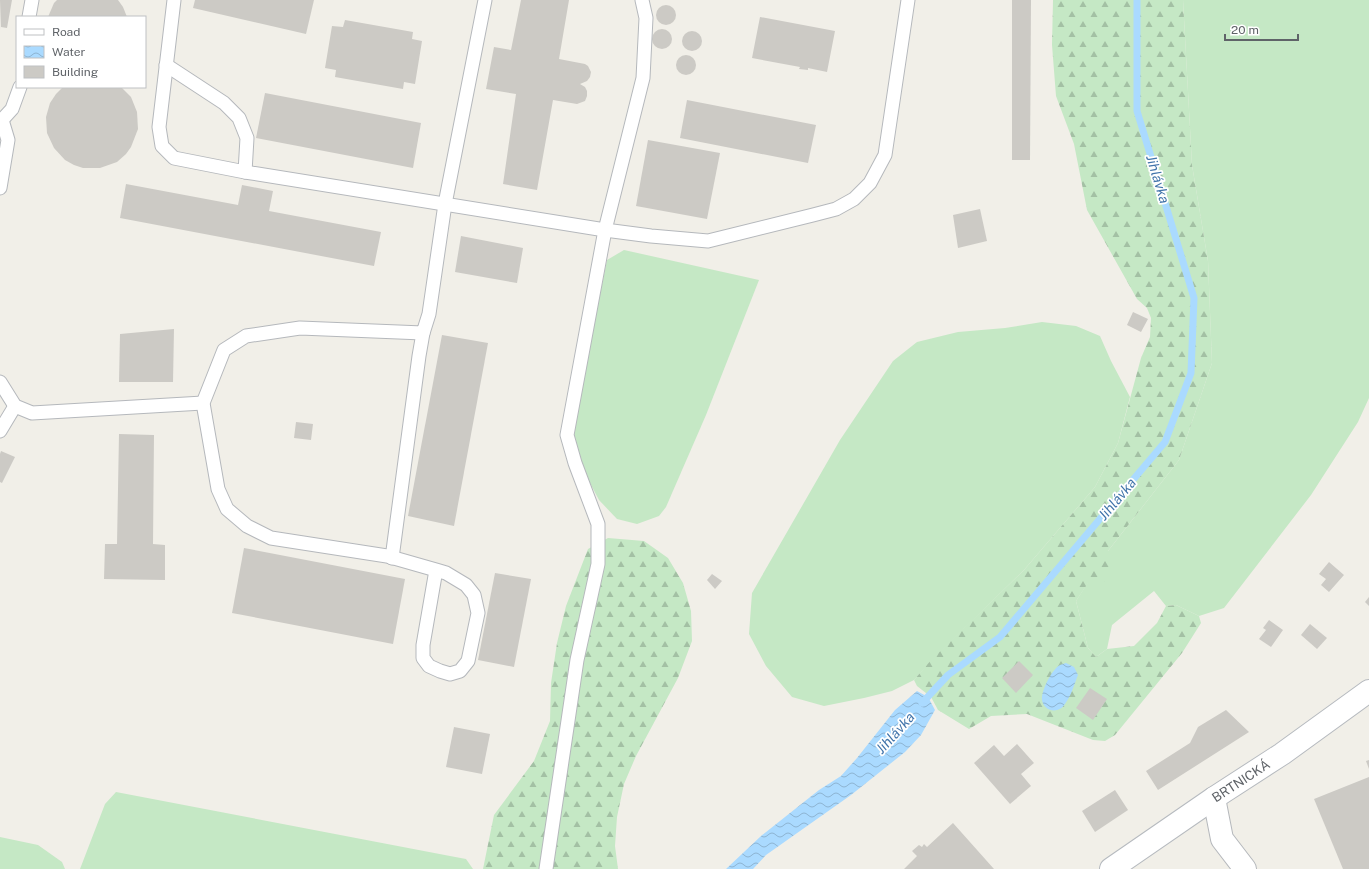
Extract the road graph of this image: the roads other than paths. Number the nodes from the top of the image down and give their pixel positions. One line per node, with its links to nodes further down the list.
1 (32, 0): 6 (lane)
2 (174, 0): 7 (lane)
3 (485, 0): 12 (lane)
4 (642, 0): 13 (lane)
5 (908, 0): 13 (lane)
6 (29, 16)
7 (166, 65): 10 (lane); 10 (lane)
8 (20, 88): 9 (lane)
9 (1, 120): 11 (lane)
10 (245, 172): 12 (lane)
11 (0, 188)
12 (445, 204): 13 (lane); 14 (lane)
13 (605, 230): 23 (lane)
14 (423, 333): 16 (lane); 19 (lane)
15 (0, 382): 17 (lane)
16 (203, 403): 17 (lane); 19 (lane)
17 (15, 406): 18 (lane)
18 (0, 431)
19 (392, 558): 20 (lane)
20 (436, 570): 20 (lane)
21 (1369, 691): 22 (main road, BRTNICKÁ)
22 (1214, 798): 24 (main road, BRTNICKÁ); 25 (main road)
23 (546, 869)
24 (1111, 869)
25 (1245, 869)

